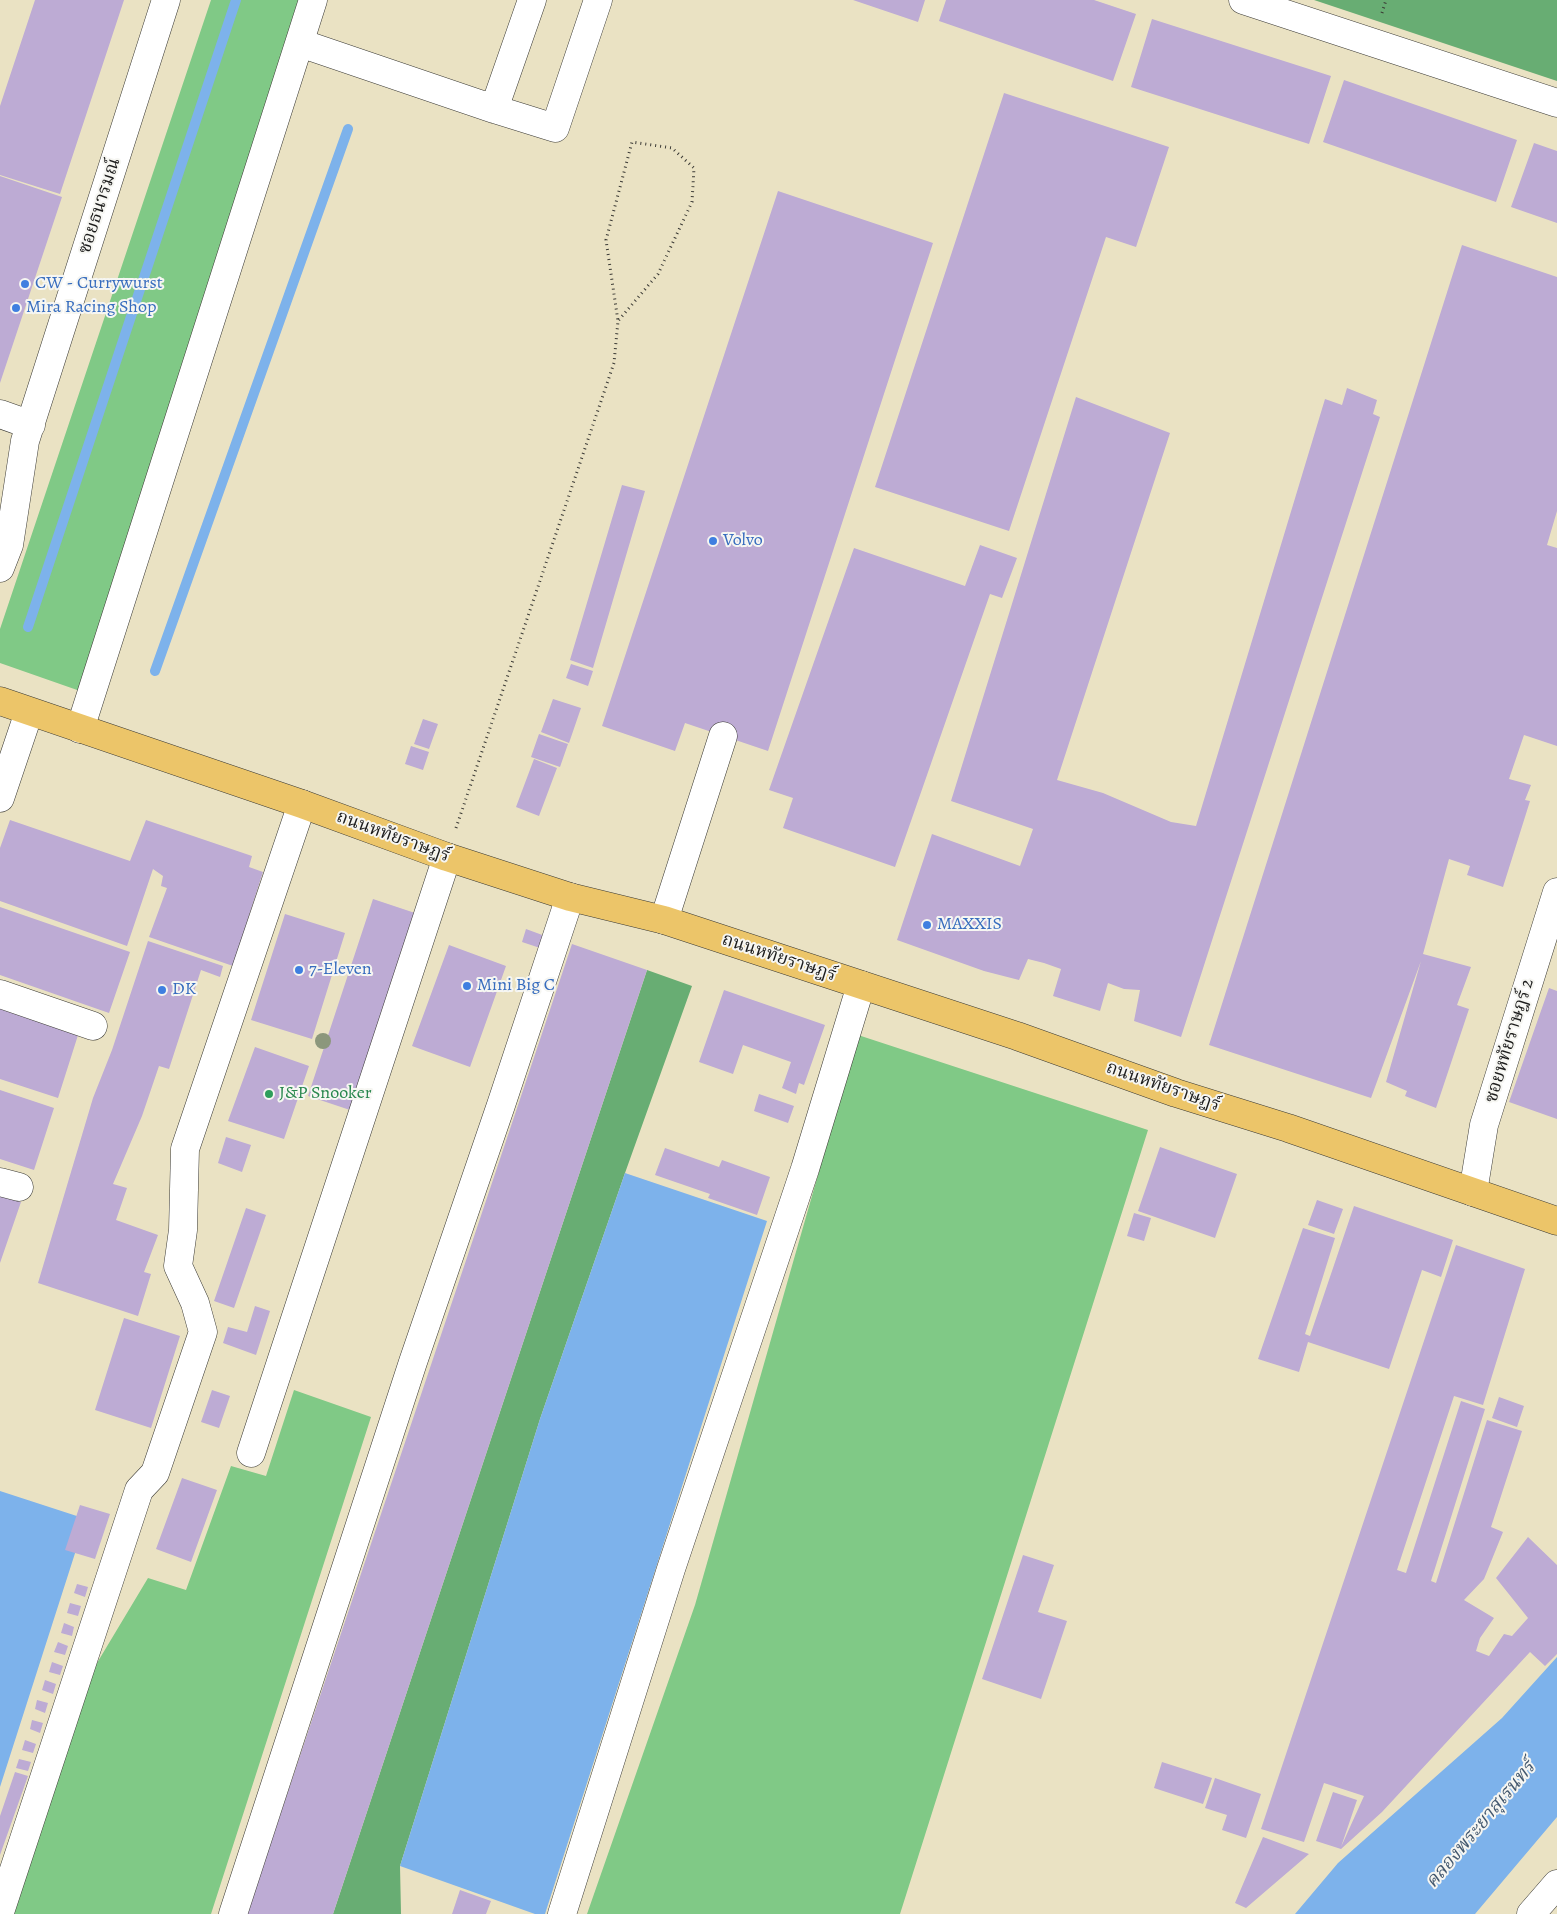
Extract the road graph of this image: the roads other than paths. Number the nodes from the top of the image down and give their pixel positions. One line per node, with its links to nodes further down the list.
1 (166, 0): 10 (street, ซอยธนารมณ์)
2 (313, 0): 6 (street)
3 (532, 0): 8 (street)
4 (598, 0): 8 (street)
5 (1243, 0): 7 (street)
6 (300, 42): 8 (street); 15 (street)
7 (1557, 103)
8 (494, 109)
9 (0, 414): 10 (street)
10 (28, 433): 11 (street, ซอยธนารมณ์); 12 (street, ซอยธนารมณ์)
11 (0, 484)
12 (0, 568)
13 (0, 701): 14 (main road, ถนนหทัยราษฎร์)
14 (29, 712): 15 (main road, ถนนหทัยราษฎร์); 17 (street)
15 (80, 729): 18 (main road, ถนนหทัยราษฎร์)
16 (723, 736): 22 (street)
17 (0, 798)
18 (302, 804): 19 (main road, ถนนหทัยราษฎร์); 30 (street)
19 (447, 857): 21 (main road, ถนนหทัยราษฎร์); 28 (street)
20 (1557, 892): 26 (street, ซอยหทัยราษฎร์ 2)
21 (570, 897): 22 (main road, ถนนหทัยราษฎร์); 31 (street)
22 (664, 920): 23 (main road, ถนนหทัยราษฎร์)
23 (861, 985): 26 (main road, ถนนหทัยราษฎร์); 32 (street)
24 (0, 994): 25 (street)
25 (93, 1026)
26 (1473, 1192): 27 (main road, ถนนหทัยราษฎร์)
27 (1557, 1221)
28 (251, 1453)
29 (1557, 1884): 33 (street)
30 (0, 1912)
31 (233, 1914)
32 (562, 1914)
33 (1531, 1914)

